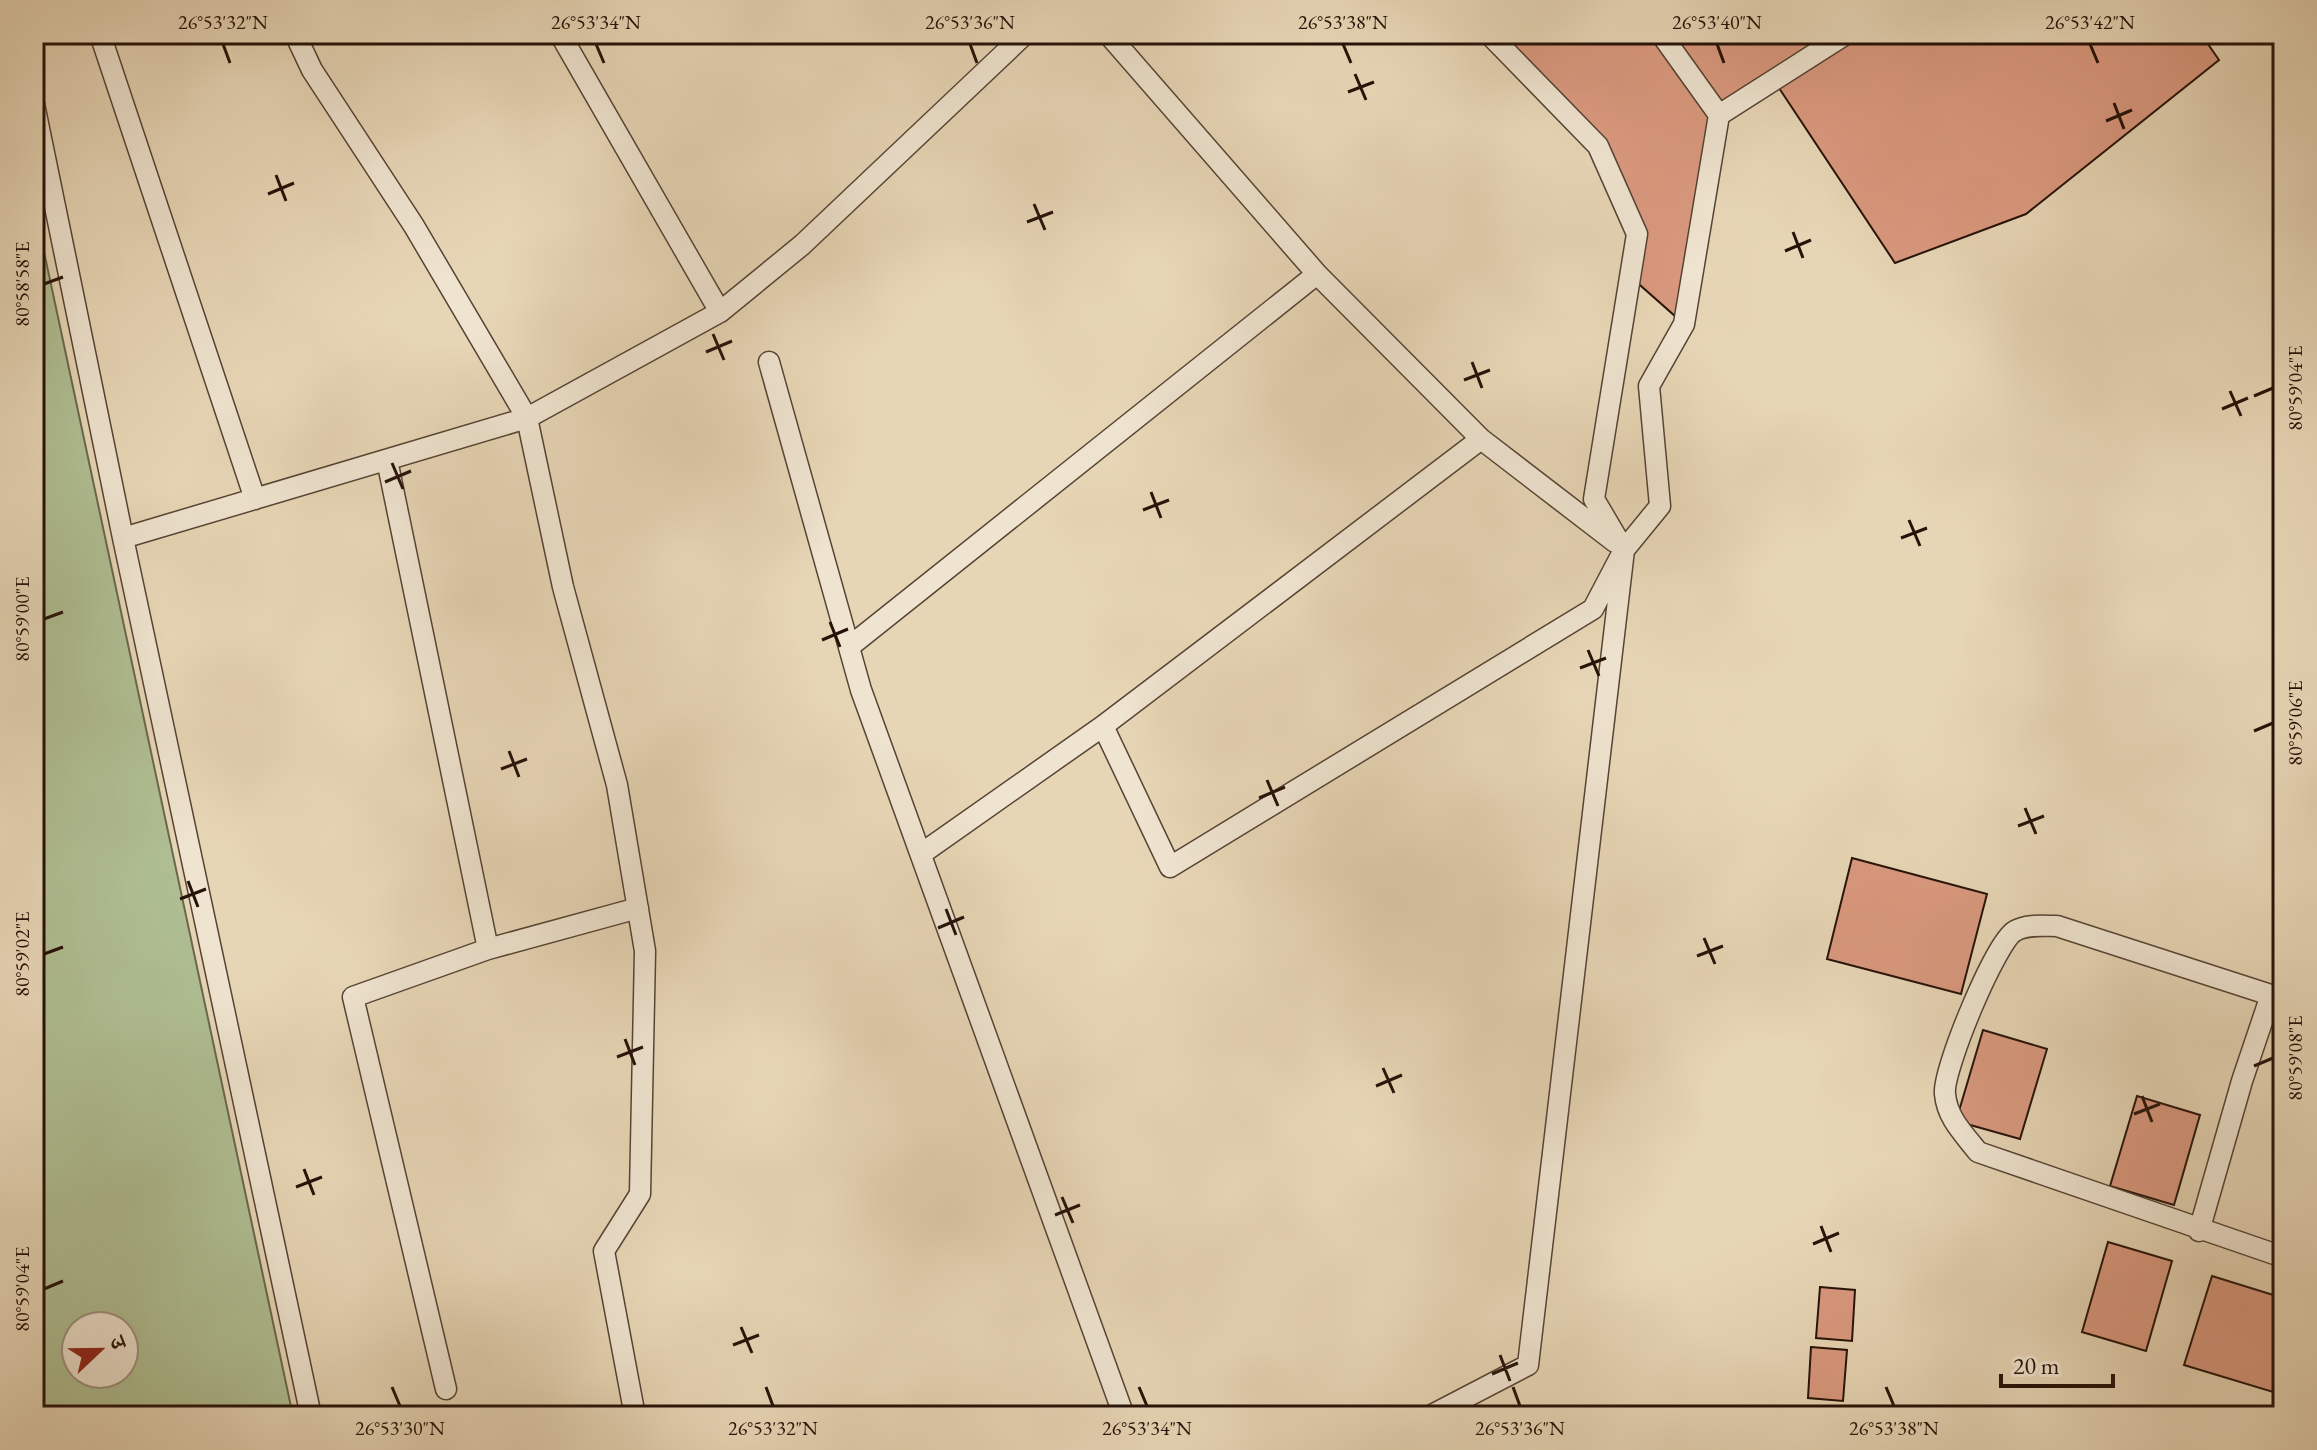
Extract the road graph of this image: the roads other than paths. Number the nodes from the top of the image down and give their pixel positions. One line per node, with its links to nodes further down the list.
1 (100, 34): 17 (lane)
2 (295, 34): 14 (lane)
3 (560, 34): 12 (lane)
4 (1025, 34): 12 (lane)
5 (1108, 34): 11 (lane)
6 (1489, 34): 19 (lane)
7 (1661, 34): 10 (lane)
8 (1846, 34): 10 (lane)
9 (34, 104): 18 (lane)
10 (1719, 115): 19 (lane)
11 (1317, 274): 15 (lane); 20 (lane)
12 (720, 312): 14 (lane)
13 (769, 362): 20 (lane)
14 (527, 418): 16 (lane); 23 (lane)
15 (1481, 439): 19 (lane); 21 (lane)
16 (387, 460): 17 (lane); 24 (lane)
17 (255, 499): 18 (lane)
18 (123, 538): 29 (lane)
19 (1624, 550): 21 (lane); 32 (lane)
20 (849, 647): 22 (lane)
21 (1103, 726): 22 (lane)
22 (921, 854): 31 (lane)
23 (638, 908): 24 (lane); 30 (lane)
24 (488, 949): 28 (lane)
25 (2277, 997): 26 (lane); 26 (lane)
26 (2199, 1231): 27 (lane)
27 (2283, 1257)
28 (446, 1389)
29 (311, 1416)
30 (635, 1416)
31 (1124, 1416)
32 (1430, 1416)

